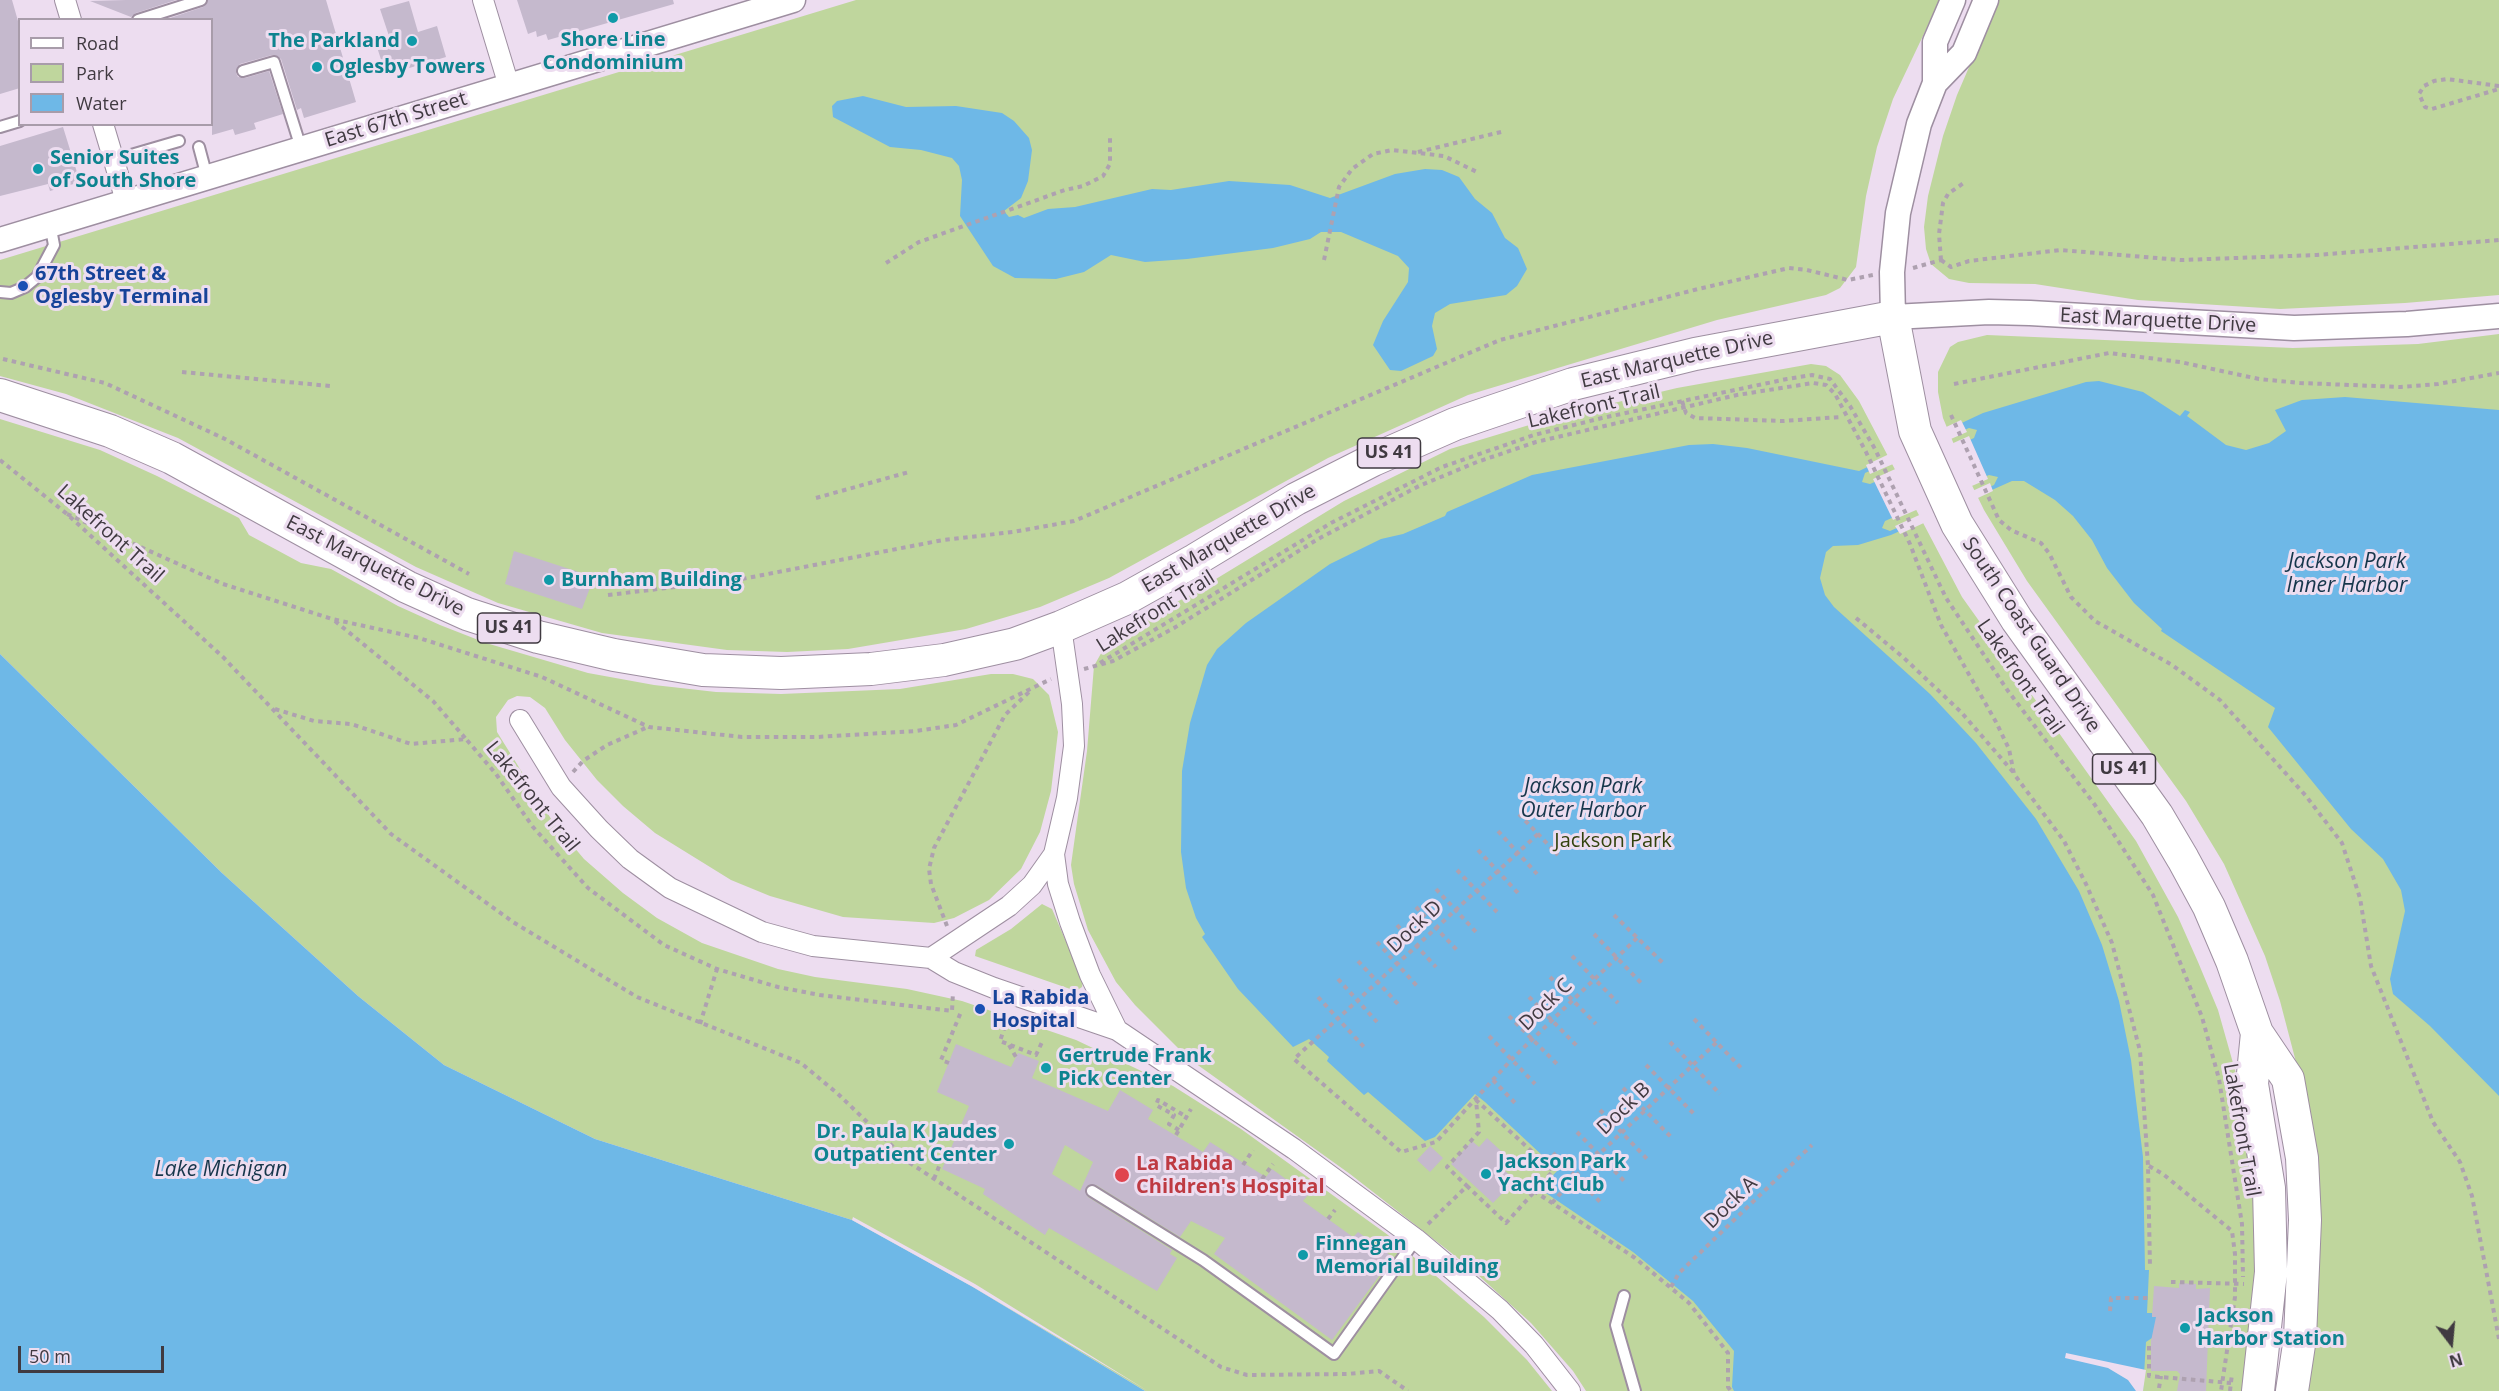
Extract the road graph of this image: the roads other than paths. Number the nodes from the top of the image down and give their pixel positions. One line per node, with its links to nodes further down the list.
1 (64, 0): 7 (street)
2 (201, 0): 8 (lane)
3 (483, 0): 11 (street)
4 (793, 0): 11 (street, East 67th Street)
5 (1953, 0): 10 (street)
6 (1986, 0): 10 (street)
7 (69, 18)
8 (144, 18)
9 (243, 71): 17 (lane)
10 (1935, 83): 24 (street)
11 (509, 86): 17 (street, East 67th Street)
12 (18, 122): 14 (lane)
13 (104, 126): 18 (street)
14 (0, 127)
15 (179, 141): 18 (lane)
16 (199, 147): 19 (lane)
17 (301, 148): 19 (street, East 67th Street)
18 (114, 160): 20 (street)
19 (207, 177): 20 (street, East 67th Street)
20 (126, 201): 21 (street, East 67th Street)
21 (50, 224): 22 (street, East 67th Street); 23 (lane)
22 (0, 240)
23 (0, 292)
24 (1893, 316): 25 (street, East Marquette Drive); 27 (main road, East Marquette Drive / US 41); 32 (main road, South Coast Guard Drive / US 41)
25 (2499, 316)
26 (0, 395): 27 (main road, East Marquette Drive / US 41)
27 (1061, 627): 29 (street)
28 (520, 720): 30 (street)
29 (1054, 854): 30 (street); 31 (street)
30 (931, 958): 31 (street)
31 (1117, 1030): 34 (street)
32 (2258, 1033): 36 (main road, South Coast Guard Drive / US 41); 39 (main road, South Coast Guard Drive / US 41)
33 (1092, 1191): 34 (lane)
34 (1416, 1239): 37 (street)
35 (1624, 1296): 38 (lane)
36 (2244, 1387)
37 (1570, 1391)
38 (1635, 1391)
39 (2292, 1391)

